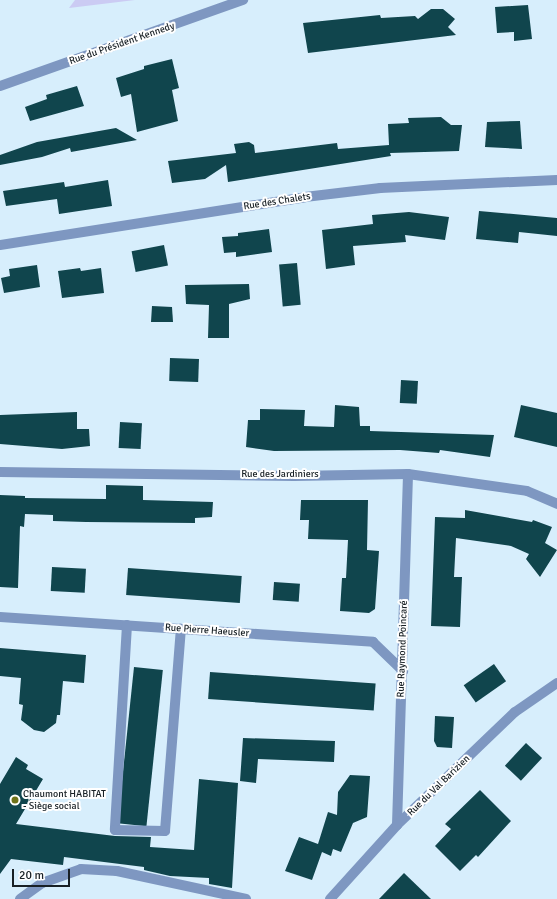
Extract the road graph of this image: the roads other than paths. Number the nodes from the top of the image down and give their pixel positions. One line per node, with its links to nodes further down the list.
1 (243, 0): 2 (street, Rue du Président Kennedy)
2 (0, 86)
3 (557, 180): 4 (street, Rue des Chalets)
4 (0, 245)
5 (0, 472): 6 (street, Rue des Jardiniers)
6 (408, 474): 7 (street, Rue des Jardiniers); 11 (street, Rue Raymond Poincaré)
7 (557, 504)
8 (0, 617): 9 (street, Rue Pierre Haeusler)
9 (127, 625): 10 (street, Rue Pierre Haeusler); 10 (street)
10 (181, 629): 11 (street, Rue Pierre Haeusler)
11 (403, 671): 13 (street, Rue Raymond Poincaré)
12 (557, 683): 13 (street, Rue du Val Barizien)
13 (397, 825): 16 (street, Rue du Val Barizien)
14 (20, 899): 15 (street)
15 (246, 899)
16 (330, 899)

